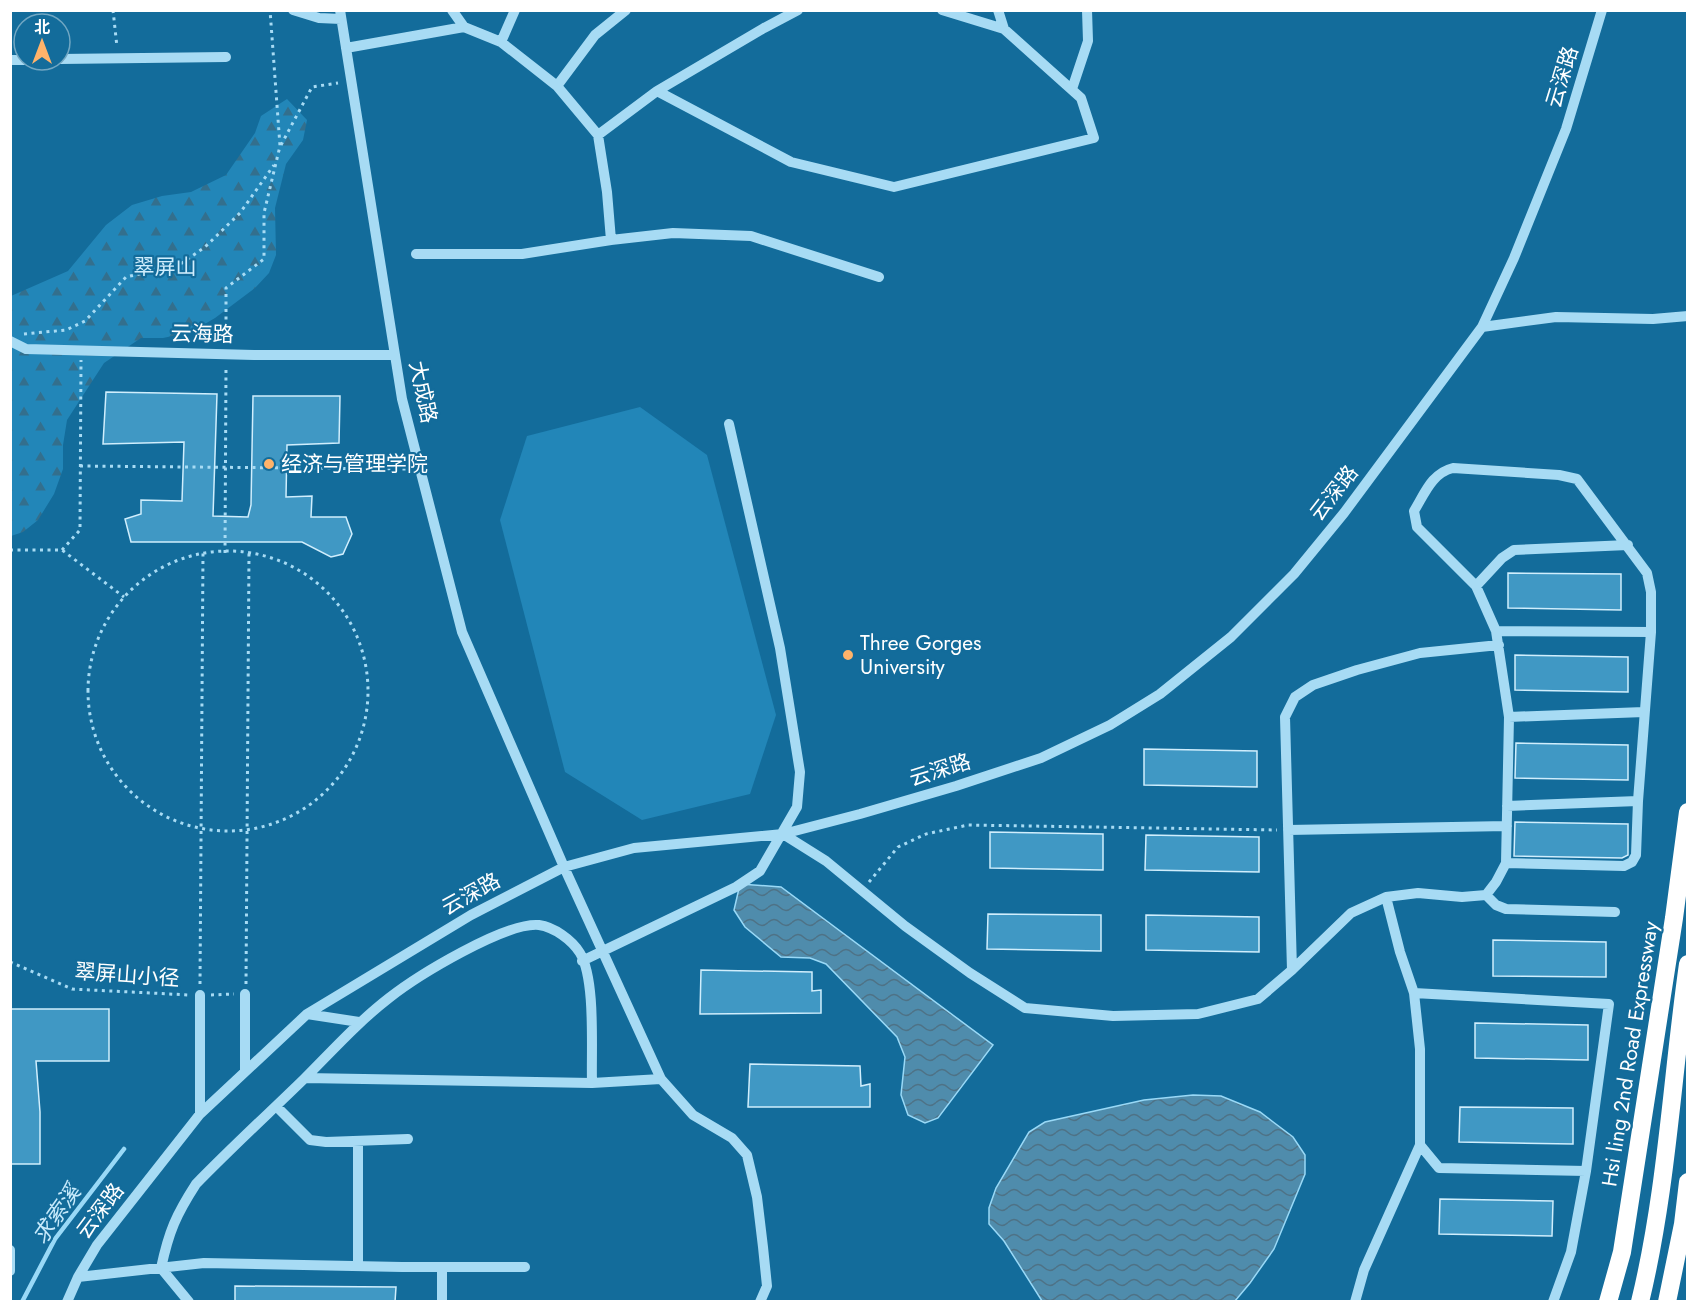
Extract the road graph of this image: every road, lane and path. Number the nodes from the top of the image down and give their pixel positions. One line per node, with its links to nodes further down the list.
1 (113, 10): 17 (path)
2 (270, 10): 25 (path)
3 (293, 10): 12 (street)
4 (453, 10): 13 (street)
5 (516, 10): 15 (street)
6 (626, 10): 21 (street)
7 (798, 10): 23 (street)
8 (942, 10): 14 (street)
9 (998, 10): 14 (street)
10 (1087, 10): 22 (street)
11 (1602, 10): 31 (street, 云深路)
12 (340, 15): 16 (street, 大成路)
13 (464, 27): 15 (street); 16 (street)
14 (1004, 29): 22 (street)
15 (501, 42): 21 (street)
16 (346, 48): 36 (street, 大成路)
17 (118, 57): 18 (street); 19 (street)
18 (226, 57)
19 (72, 59)
20 (338, 82): 25 (path)
21 (557, 86): 24 (street)
22 (1072, 89): 23 (street)
23 (657, 91): 24 (street)
24 (598, 135): 27 (street)
25 (280, 146): 26 (path)
26 (277, 161): 32 (path); 35 (path)
27 (611, 240): 28 (street); 29 (street)
28 (416, 254)
29 (879, 277)
30 (1688, 316): 31 (street)
31 (1482, 327): 61 (street, 云深路)
32 (21, 334)
33 (10, 341): 34 (street, 云海路)
34 (81, 351): 35 (street, 云海路); 38 (path)
35 (226, 354): 36 (street, 云海路); 39 (path)
36 (395, 355): 40 (street, 大成路)
37 (729, 424): 61 (street)
38 (80, 466): 39 (path); 43 (path)
39 (225, 468): 40 (path); 45 (path)
40 (420, 469): 63 (street, 大成路)
41 (1628, 546): 47 (street); 47 (street); 50 (street)
42 (10, 550): 43 (path)
43 (62, 550): 48 (path)
44 (203, 553): 45 (path); 48 (path); 58 (path)
45 (225, 553): 46 (path)
46 (249, 553): 59 (path); 59 (path)
47 (1476, 586): 49 (street)
48 (124, 597): 58 (path)
49 (1496, 631): 50 (street); 51 (street)
50 (1651, 632): 52 (street)
51 (1499, 645): 53 (street); 60 (street)
52 (1644, 712): 53 (street); 54 (street)
53 (1509, 717): 55 (street)
54 (1638, 801): 55 (street); 62 (street)
55 (1507, 806): 57 (street)
56 (1688, 812): 102 (highway, Hsi ling 2nd Road Expressway)
57 (1507, 826): 60 (street); 62 (street)
58 (201, 828): 59 (path); 75 (path)
59 (247, 829): 74 (path)
60 (1288, 830): 64 (path); 72 (street)
61 (783, 834): 63 (street, 云深路); 64 (street); 68 (street)
62 (1506, 863): 65 (street)
63 (564, 867): 68 (street, 大成路); 76 (street, 云深路)
64 (862, 890): 72 (street)
65 (1486, 895): 66 (street); 67 (street)
66 (1386, 897): 72 (street); 73 (street)
67 (1615, 912)
68 (602, 951): 69 (street); 80 (street, 大成路)
69 (582, 961): 77 (street); 81 (street)
70 (10, 962): 75 (path, 翠屏山小径)
71 (1688, 964): 103 (highway, Hsi ling 2nd Road Expressway)
72 (1292, 970)
73 (1414, 993): 86 (street); 87 (street)
74 (246, 994): 75 (path, 翠屏山小径); 78 (street)
75 (200, 995): 83 (street)
76 (307, 1014): 77 (street); 78 (street, 云深路)
77 (359, 1023): 79 (street)
78 (245, 1072): 83 (street, 云深路)
79 (305, 1078): 81 (street); 82 (street)
80 (660, 1079): 81 (street); 99 (street, 大成路)
81 (591, 1083)
82 (276, 1106): 85 (street); 93 (street)
83 (200, 1113): 95 (street, 云深路)
84 (408, 1140): 85 (street)
85 (358, 1141): 90 (street)
86 (1420, 1145): 87 (street); 100 (street)
87 (1586, 1171): 101 (street)
88 (1688, 1182): 104 (highway)
89 (10, 1250): 94 (street)
90 (358, 1266): 91 (street); 93 (street)
91 (442, 1267): 92 (street); 98 (street)
92 (525, 1267)
93 (161, 1268): 95 (street); 97 (street)
94 (10, 1271)
95 (78, 1277): 96 (street, 云深路)
96 (67, 1302)
97 (189, 1302)
98 (442, 1302)
99 (760, 1302)
100 (1355, 1302)
101 (1553, 1302)
102 (1608, 1302)
103 (1640, 1302)
104 (1667, 1302)

